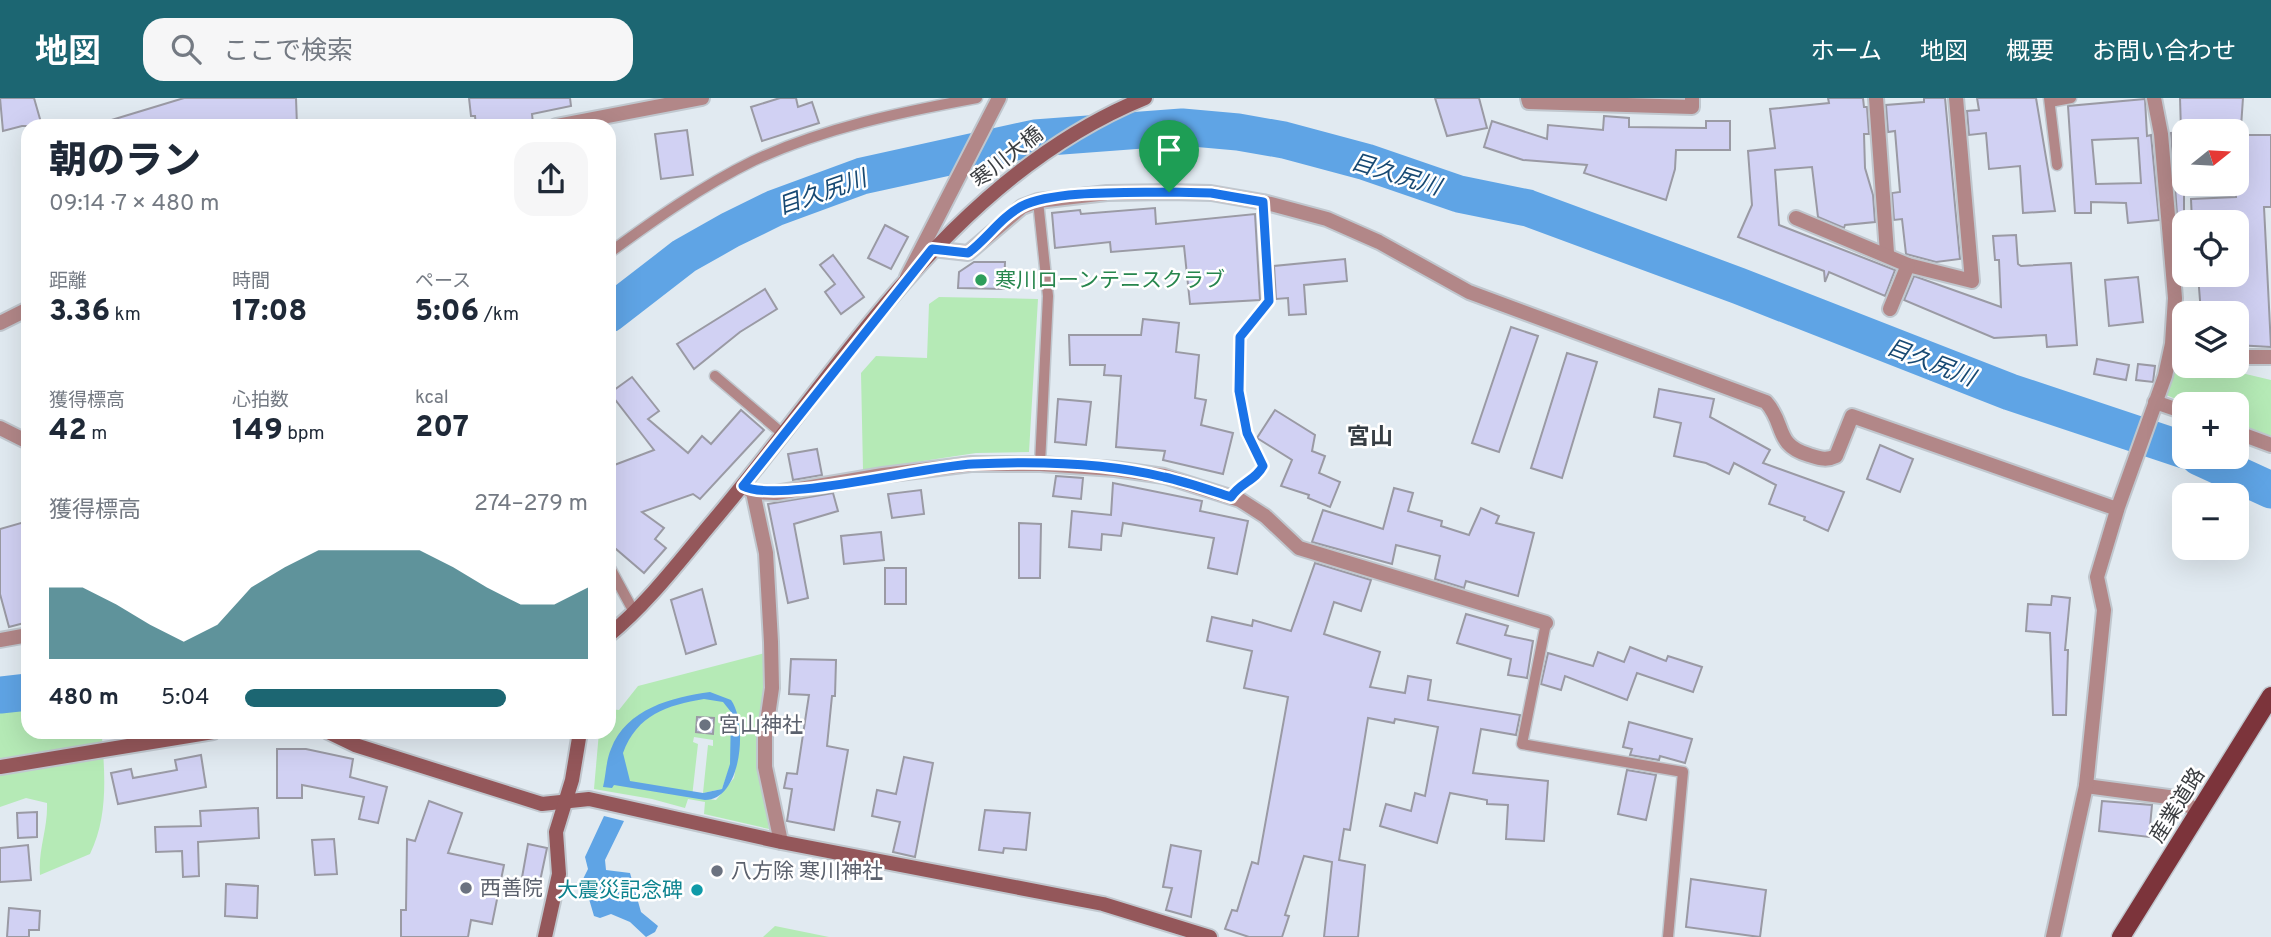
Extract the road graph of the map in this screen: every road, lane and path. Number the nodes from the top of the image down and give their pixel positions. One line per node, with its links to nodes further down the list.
1 (702, 98): 13 (street)
2 (977, 98): 18 (lane)
3 (1145, 98): 19 (street, 寒川大橋)
4 (1528, 98): 12 (street)
5 (1692, 98): 12 (street)
6 (1876, 98): 20 (street)
7 (1956, 98): 21 (street)
8 (2071, 98): 11 (lane)
9 (2154, 98): 29 (street)
10 (999, 99): 22 (street)
11 (2049, 100): 14 (lane)
12 (1589, 101)
13 (592, 119)
14 (2057, 164)
15 (1038, 201): 16 (street); 19 (street); 38 (lane)
16 (1263, 202): 40 (lane); 41 (street)
17 (1796, 218): 20 (street)
18 (616, 248)
19 (932, 249): 22 (street, 寒川大橋)
20 (1887, 253): 21 (street)
21 (1908, 265): 23 (street)
22 (905, 282): 34 (street, 寒川大橋)
23 (1890, 309)
24 (21, 312): 25 (street)
25 (0, 323)
26 (2249, 357): 27 (street)
27 (2271, 357)
28 (2172, 364): 29 (street)
29 (2168, 365): 31 (street)
30 (715, 376): 34 (lane)
31 (2153, 406): 32 (street); 41 (street)
32 (2172, 410)
33 (0, 428): 36 (street)
34 (783, 434): 39 (street, 寒川大橋)
35 (2249, 437): 37 (street)
36 (21, 438)
37 (2271, 445)
38 (1040, 464): 39 (street); 40 (street)
39 (748, 489): 43 (street, 寒川大橋); 56 (street)
40 (1231, 497): 44 (street)
41 (2118, 508): 53 (street)
42 (616, 579): 43 (lane)
43 (634, 612): 45 (street, 寒川大橋)
44 (1546, 623): 59 (lane)
45 (616, 629)
46 (21, 636): 47 (street)
47 (0, 640)
48 (2271, 696): 55 (main road, 産業道路)
49 (170, 739): 52 (street)
50 (343, 739): 54 (street)
51 (579, 739): 54 (street)
52 (0, 767)
53 (2086, 786): 55 (street); 60 (street)
54 (566, 802): 56 (street); 57 (street)
55 (2199, 812): 61 (main road, 産業道路)
56 (782, 842): 58 (street)
57 (545, 937)
58 (1210, 937)
59 (1668, 937)
60 (2053, 937)
61 (2121, 937)

